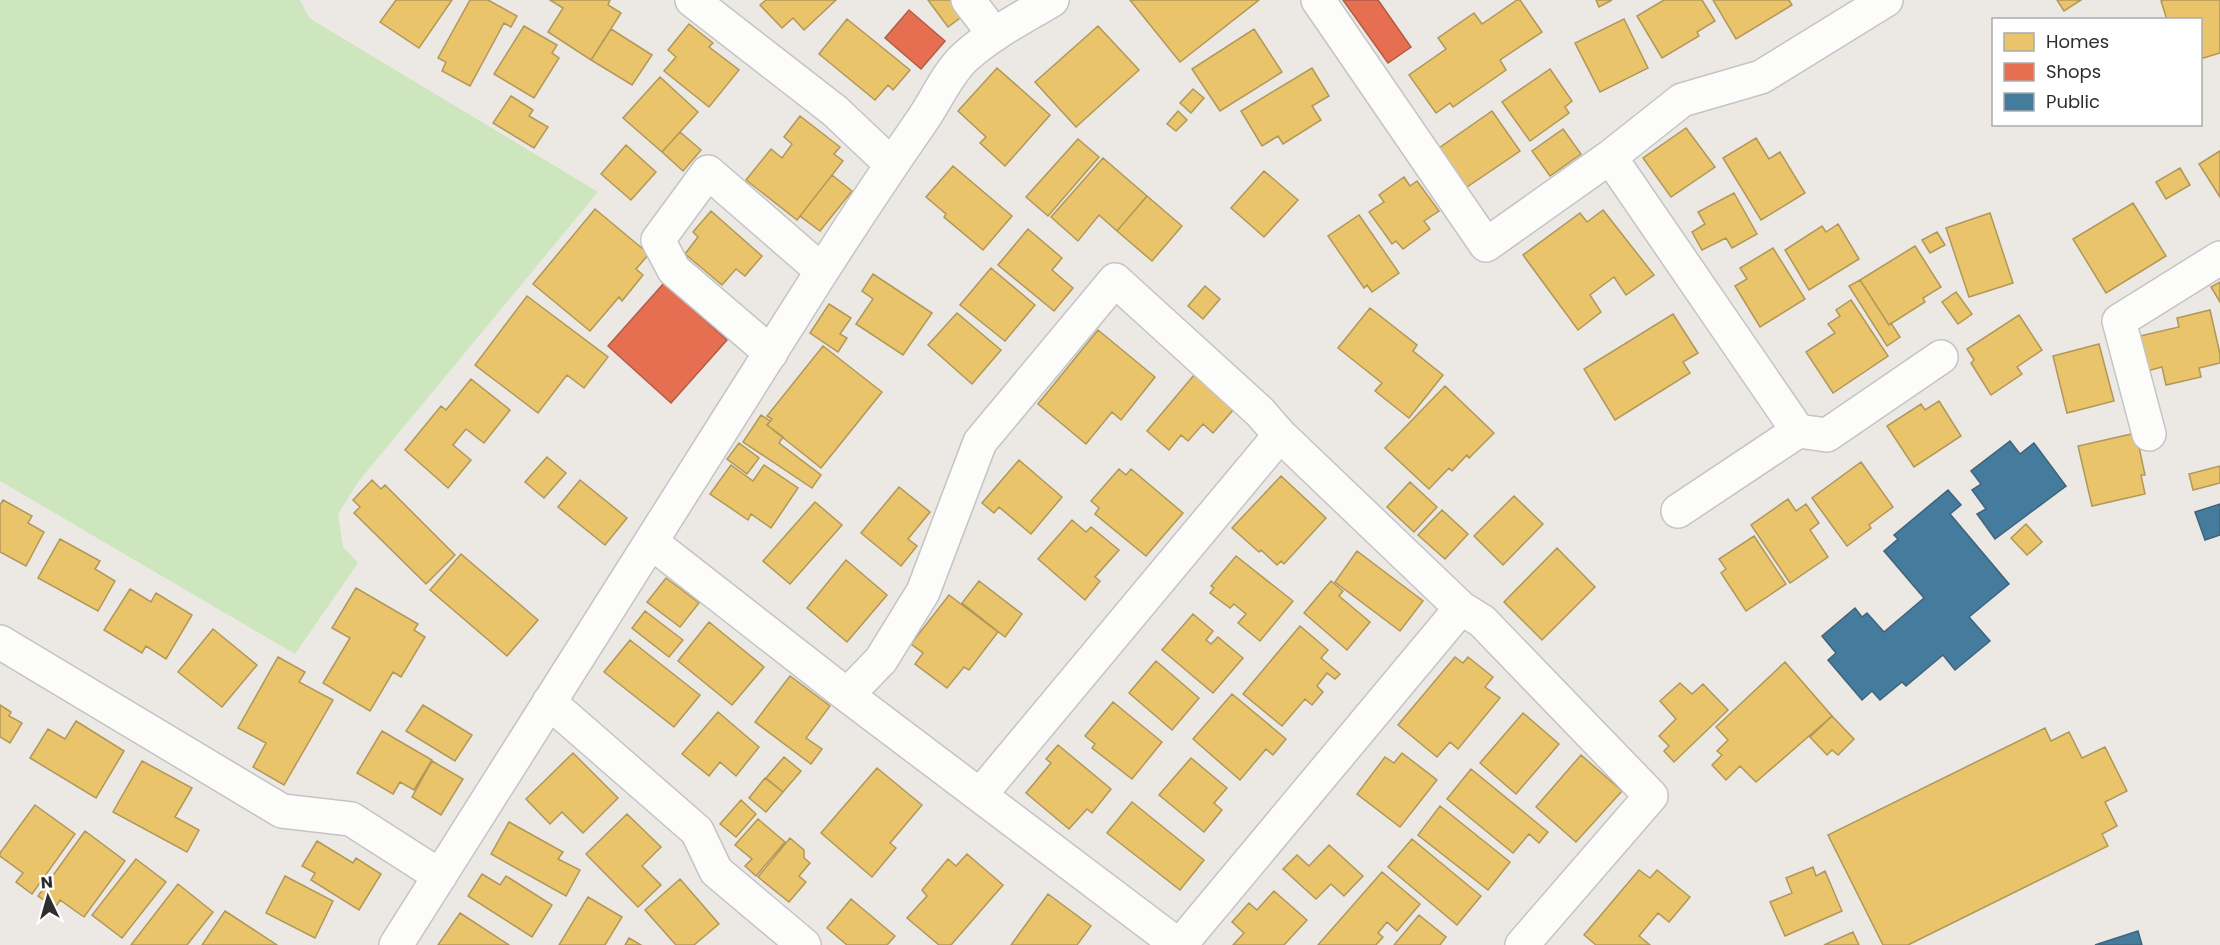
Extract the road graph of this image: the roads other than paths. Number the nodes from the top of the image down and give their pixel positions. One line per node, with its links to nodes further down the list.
1 (692, 0): 8 (street)
2 (969, 0): 6 (street)
3 (1052, 0): 6 (street)
4 (1318, 0): 7 (street)
5 (1886, 0): 7 (street)
6 (994, 34): 8 (street)
7 (1610, 157): 13 (street)
8 (891, 164): 10 (street)
9 (2220, 258): 14 (street)
10 (822, 271): 11 (street); 11 (street)
11 (771, 353): 17 (street)
12 (1941, 357): 13 (street)
13 (1797, 431): 16 (street)
14 (2149, 434)
15 (1280, 435): 18 (street); 20 (street); 22 (street)
16 (1678, 511)
17 (651, 542): 20 (street); 21 (street)
18 (1461, 608): 26 (street); 27 (street)
19 (0, 642): 23 (street)
20 (846, 695): 22 (street)
21 (549, 702): 23 (street); 25 (street)
22 (980, 795): 26 (street)
23 (440, 876): 24 (street)
24 (396, 945)
25 (804, 945)
26 (1179, 945)
27 (1522, 945)

